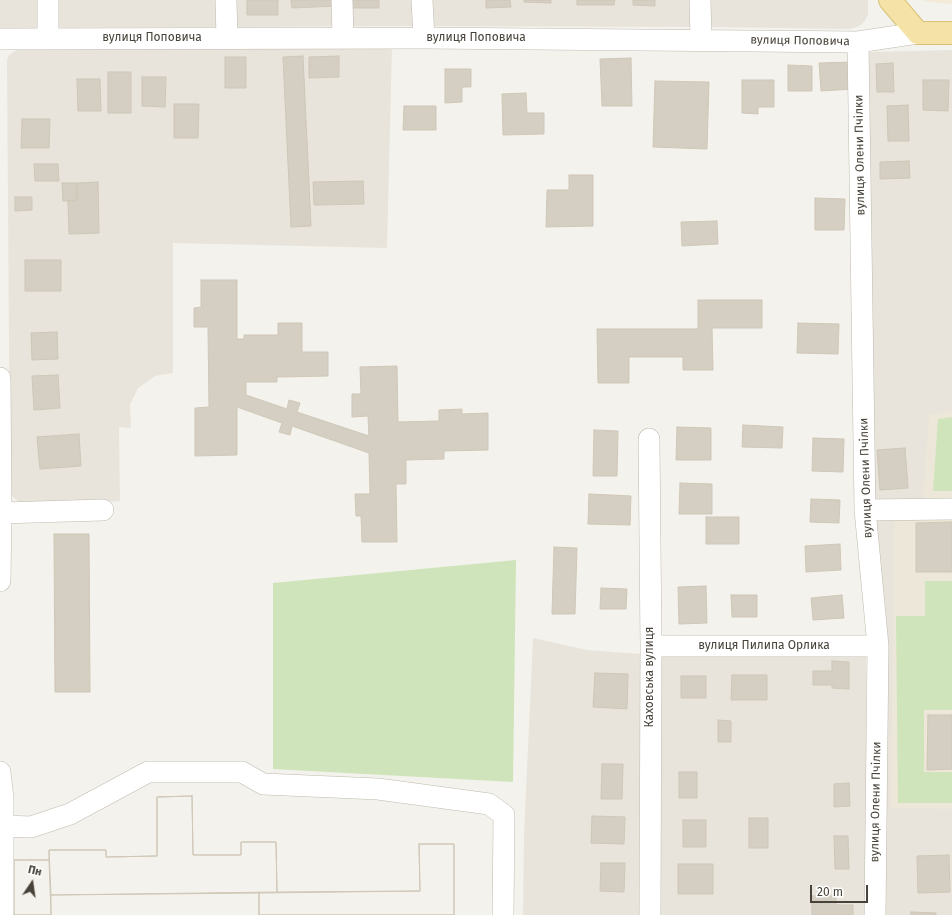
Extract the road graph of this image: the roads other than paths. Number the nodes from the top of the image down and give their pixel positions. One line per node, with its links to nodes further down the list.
1 (48, 0): 13 (street)
2 (226, 0): 9 (street)
3 (342, 0): 10 (street)
4 (422, 0): 11 (street)
5 (700, 0): 14 (street)
6 (890, 0): 7 (main road)
7 (918, 33): 8 (main road, вулиця Поповича); 15 (street, вулиця Поповича)
8 (952, 33)
9 (227, 38): 10 (street, вулиця Поповича); 13 (street, вулиця Поповича)
10 (343, 38): 11 (street, вулиця Поповича)
11 (424, 38): 14 (street, вулиця Поповича)
12 (0, 39): 13 (street, вулиця Поповича)
13 (48, 39)
14 (701, 39): 15 (street, вулиця Поповича)
15 (858, 42): 21 (street, вулиця Олени Пчілки)
16 (0, 378): 17 (street)
17 (0, 420): 22 (street)
18 (649, 439): 24 (street, Каховська вулиця)
19 (952, 509): 21 (street)
20 (103, 510): 22 (street)
21 (865, 510): 25 (street, вулиця Олени Пчілки)
22 (1, 512): 23 (street)
23 (0, 581)
24 (651, 646): 25 (street, вулиця Пилипа Орлика); 30 (street, Каховська вулиця)
25 (878, 646): 31 (street, вулиця Олени Пчілки)
26 (0, 772): 27 (street)
27 (3, 826): 28 (street); 29 (street)
28 (3, 915)
29 (503, 915)
30 (650, 915)
31 (875, 915)

